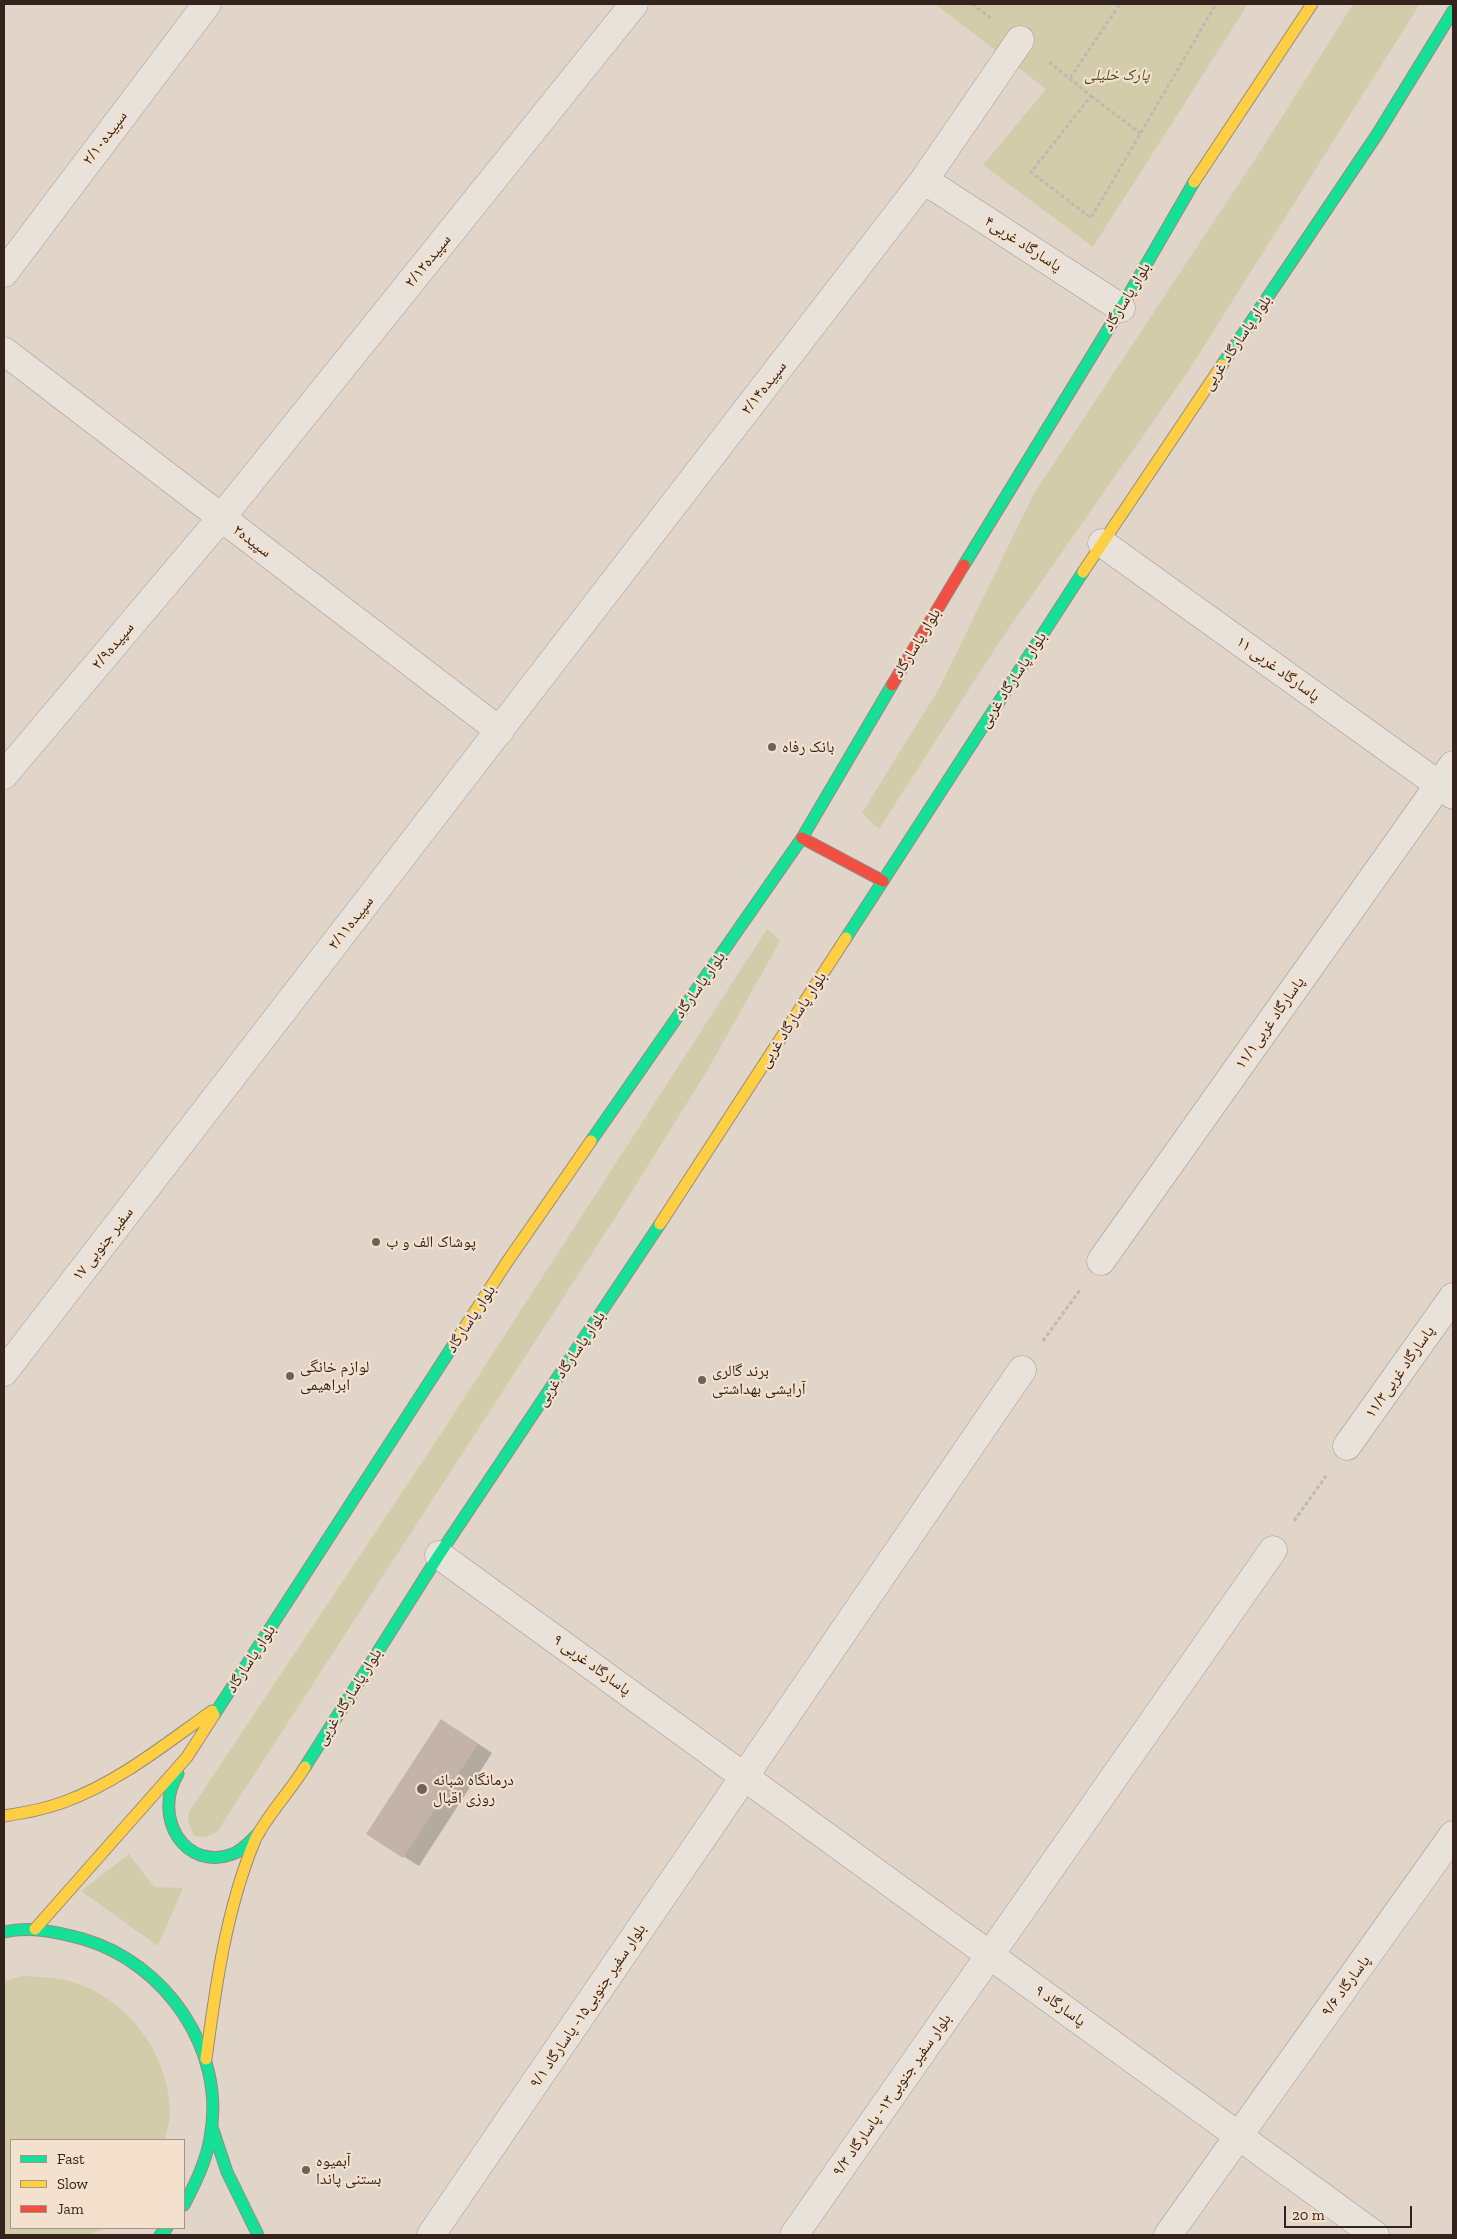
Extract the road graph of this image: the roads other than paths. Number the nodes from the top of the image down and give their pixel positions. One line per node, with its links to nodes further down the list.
1 (207, 4): 11 (street, سپیده۲/۱۰)
2 (634, 4): 14 (street, سپیده۲/۱۲)
3 (1308, 4): 6 (main road)
4 (1312, 4): 6 (main road, بلوار پاسارگاد)
5 (1453, 11): 9 (main road, بلوار پاسارگاد غربی)
6 (1300, 23): 12 (main road, بلوار پاسارگاد)
7 (1453, 36): 9 (main road)
8 (1020, 40): 10 (street, سپیده۲/۱۴)
9 (1421, 62): 15 (main road, بلوار پاسارگاد غربی)
10 (924, 180): 12 (street, پاسارگاد غربی۴); 16 (street, سپیده۲/۱۴)
11 (4, 273)
12 (1121, 308): 19 (main road, بلوار پاسارگاد)
13 (4, 351): 14 (street, سپیده۲)
14 (221, 518): 16 (street, سپیده۲); 17 (street, سپیده۲/۹)
15 (1102, 543): 18 (street, پاسارگاد غربی ۱۱); 20 (main road, بلوار پاسارگاد غربی)
16 (500, 730): 21 (street, سپیده۲/۱۱)
17 (4, 775)
18 (1449, 782): 22 (street, پاسارگاد غربی۱۱/۱)
19 (802, 838): 20 (main road); 29 (main road, بلوار پاسارگاد)
20 (884, 881): 28 (main road, بلوار پاسارگاد غربی)
21 (202, 1116): 25 (street, سفیر جنوبی ۱۷)
22 (1100, 1260)
23 (1453, 1297): 26 (street, پاسارگاد غربی۱۱/۳)
24 (1022, 1370): 31 (street, بلوار سفیر جنوبی۱۵- پاسارگاد ۹/۱)
25 (4, 1372)
26 (1347, 1446)
27 (1273, 1550): 37 (street, بلوار سفیر جنوبی۱۳- پاسارگاد ۹/۳)
28 (440, 1555): 31 (street, پاسارگاد غربی ۹); 33 (main road, بلوار پاسارگاد غربی)
29 (223, 1703): 30 (main road, بلوار پاسارگاد); 32 (main road)
30 (187, 1757): 33 (main road); 35 (main road, بلوار پاسارگاد)
31 (744, 1776): 37 (street, پاسارگاد ۹); 43 (street, بلوار سفیر جنوبی۱۵- پاسارگاد ۹/۱)
32 (4, 1816)
33 (262, 1830): 38 (main road, بلوار پاسارگاد غربی)
34 (1453, 1835): 40 (street, پاسارگاد ۹/۶)
35 (35, 1929): 36 (main road); 38 (main road)
36 (5, 1930)
37 (990, 1955): 40 (street, پاسارگاد ۹); 44 (street, بلوار سفیر جنوبی۱۳- پاسارگاد ۹/۳)
38 (206, 2059): 39 (main road)
39 (212, 2127): 41 (main road); 42 (main road)
40 (1238, 2136): 45 (street, پاسارگاد ۹/۶); 46 (street, پاسارگاد ۹)
41 (185, 2203)
42 (258, 2235)
43 (431, 2235)
44 (794, 2235)
45 (1168, 2235)
46 (1375, 2235)

